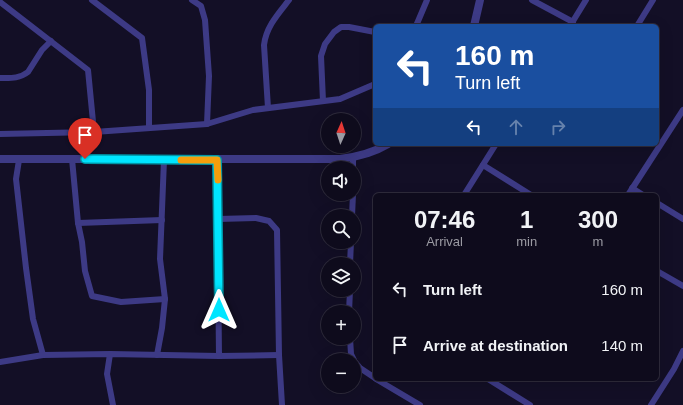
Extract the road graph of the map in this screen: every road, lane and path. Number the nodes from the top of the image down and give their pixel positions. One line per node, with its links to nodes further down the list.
1 (92, 0): 22 (street)
2 (192, 0): 21 (street)
3 (289, 0): 19 (street)
4 (427, 0): 10 (street)
5 (480, 0): 11 (street)
6 (532, 0): 12 (street)
7 (586, 0): 12 (street)
8 (653, 0): 13 (street)
9 (0, 2): 15 (street)
10 (417, 24)
11 (474, 24)
12 (572, 24)
13 (638, 24)
14 (373, 32): 18 (street)
15 (51, 41): 16 (street); 23 (street)
16 (0, 78)
17 (373, 85): 18 (street)
18 (324, 101): 19 (street)
19 (268, 108): 21 (street)
20 (683, 110): 34 (street)
21 (207, 124): 22 (street)
22 (149, 128): 23 (street)
23 (94, 132): 24 (street)
24 (0, 134)
25 (384, 146): 27 (street)
26 (495, 146): 33 (street)
27 (353, 158): 32 (street)
28 (0, 159): 30 (street)
29 (72, 159): 30 (street); 31 (street); 43 (street)
30 (18, 160): 49 (street)
31 (164, 160): 32 (street); 42 (street)
32 (217, 160): 40 (street)
33 (483, 165): 35 (street); 36 (street)
34 (632, 188): 37 (street); 38 (street)
35 (465, 193)
36 (528, 193)
37 (629, 193)
38 (640, 193)
39 (659, 204): 41 (street)
40 (218, 219): 51 (street); 52 (street)
41 (683, 219)
42 (162, 220): 43 (street); 46 (street)
43 (78, 223): 46 (street)
44 (659, 272): 45 (street)
45 (683, 286)
46 (165, 299): 50 (street)
47 (683, 351): 62 (street)
48 (110, 354): 49 (street); 50 (street); 58 (street)
49 (43, 355): 53 (street)
50 (157, 355): 52 (street)
51 (279, 355): 52 (street); 59 (street)
52 (220, 356)
53 (0, 362)
54 (361, 369): 55 (street)
55 (373, 377)
56 (379, 381): 60 (street)
57 (491, 381): 61 (street)
58 (113, 405)
59 (282, 405)
60 (420, 405)
61 (530, 405)
62 (651, 405)

